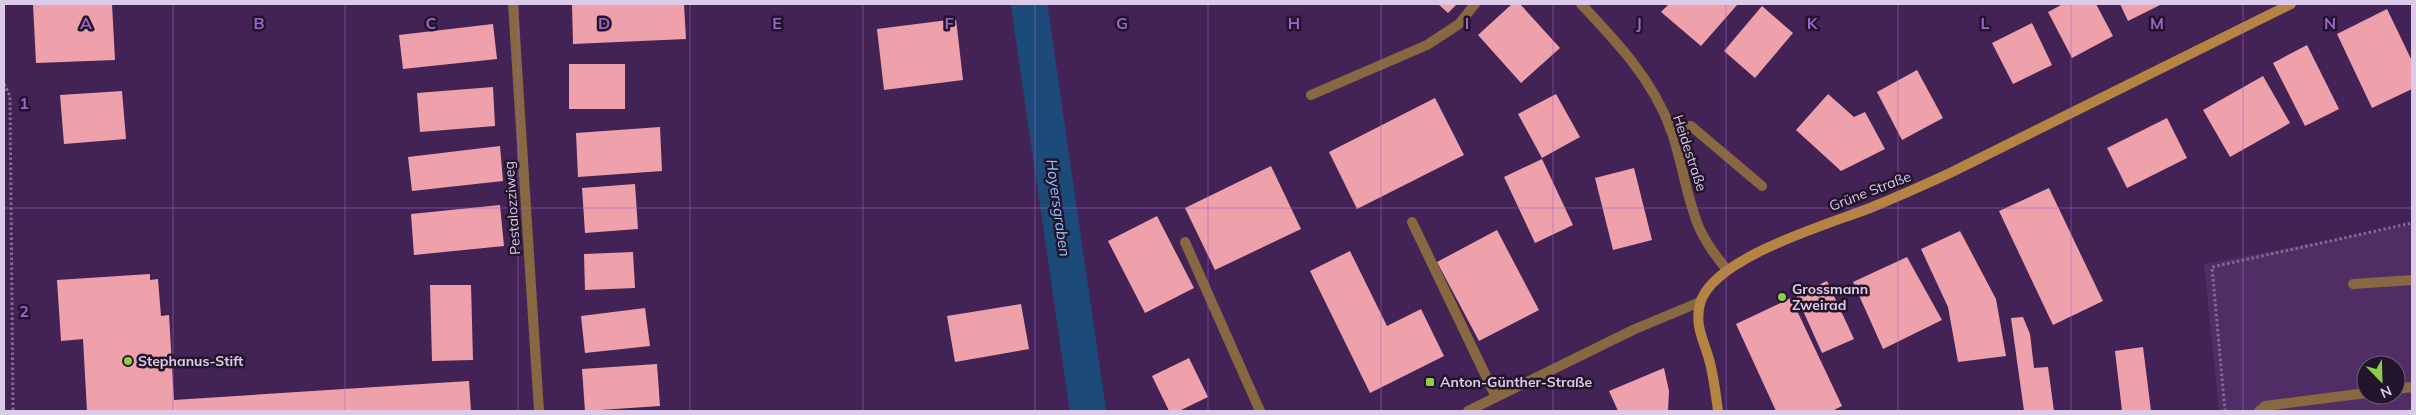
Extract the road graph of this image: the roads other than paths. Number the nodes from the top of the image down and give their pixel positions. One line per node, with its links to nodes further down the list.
1 (513, 4): 16 (street, Pestalozziweg)
2 (1475, 4): 5 (street)
3 (1581, 4): 6 (street, Heidestraße)
4 (2291, 4): 10 (main road, Grüne Straße)
5 (1311, 95)
6 (1670, 129): 7 (street); 10 (street, Heidestraße)
7 (1762, 186)
8 (1412, 222): 15 (street)
9 (1185, 242): 17 (street)
10 (1726, 270): 13 (main road, Grüne Straße)
11 (2412, 280): 12 (street)
12 (2353, 284)
13 (1700, 302): 15 (street); 19 (main road)
14 (2356, 394): 20 (street)
15 (1496, 397): 18 (street)
16 (539, 411)
17 (1260, 411)
18 (1468, 411)
19 (1718, 411)
20 (2259, 411)

